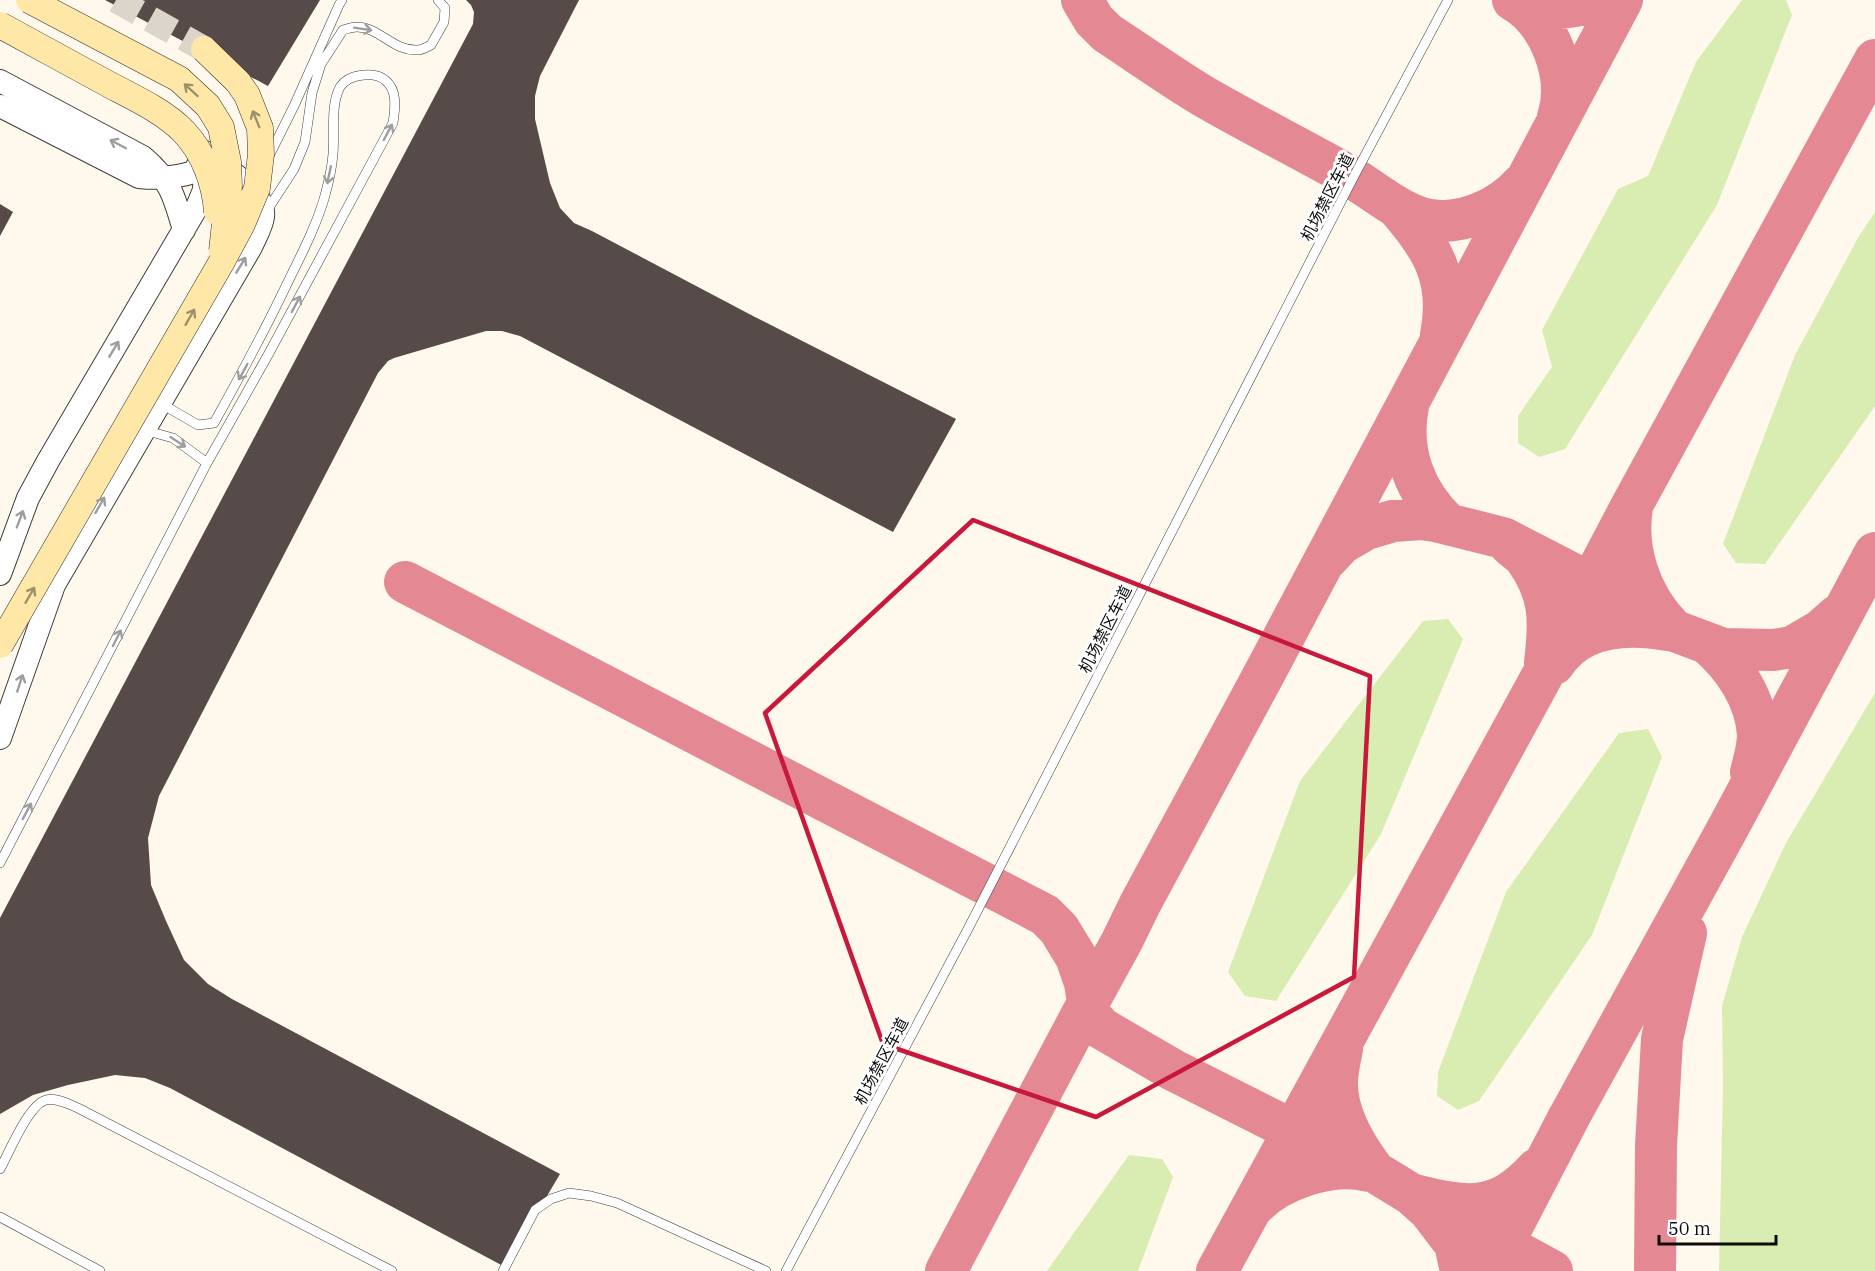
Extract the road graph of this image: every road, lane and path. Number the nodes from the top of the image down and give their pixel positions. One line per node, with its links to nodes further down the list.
1 (29, 0): 15 (main road, one-way to 1, bridge)
2 (342, 0): 12 (lane)
3 (438, 0): 13 (lane, one-way to 3)
4 (1448, 0): 29 (lane, 机场禁区车道)
5 (0, 25): 15 (main road, bridge)
6 (0, 34): 10 (street)
7 (204, 49): 15 (main road, one-way to 7, bridge)
8 (0, 81): 11 (street, one-way to 8)
9 (0, 106): 11 (street)
10 (206, 152): 11 (street); 12 (street); 14 (street)
11 (164, 178): 14 (street)
12 (251, 189): 13 (street)
13 (263, 216): 16 (street, one-way to 13)
14 (184, 230): 19 (street, one-way to 14)
15 (221, 263): 20 (main road, one-way to 15, bridge)
16 (160, 403): 17 (street); 18 (lane, one-way to 16)
17 (144, 430): 18 (lane, one-way to 18); 21 (street, one-way to 17)
18 (207, 463): 22 (lane, one-way to 18)
19 (0, 574)
20 (0, 645)
21 (0, 738)
22 (0, 863)
23 (0, 1169): 26 (lane)
24 (0, 1217): 25 (lane)
25 (100, 1271)
26 (392, 1271)
27 (503, 1271): 28 (lane)
28 (766, 1271)
29 (786, 1271)

